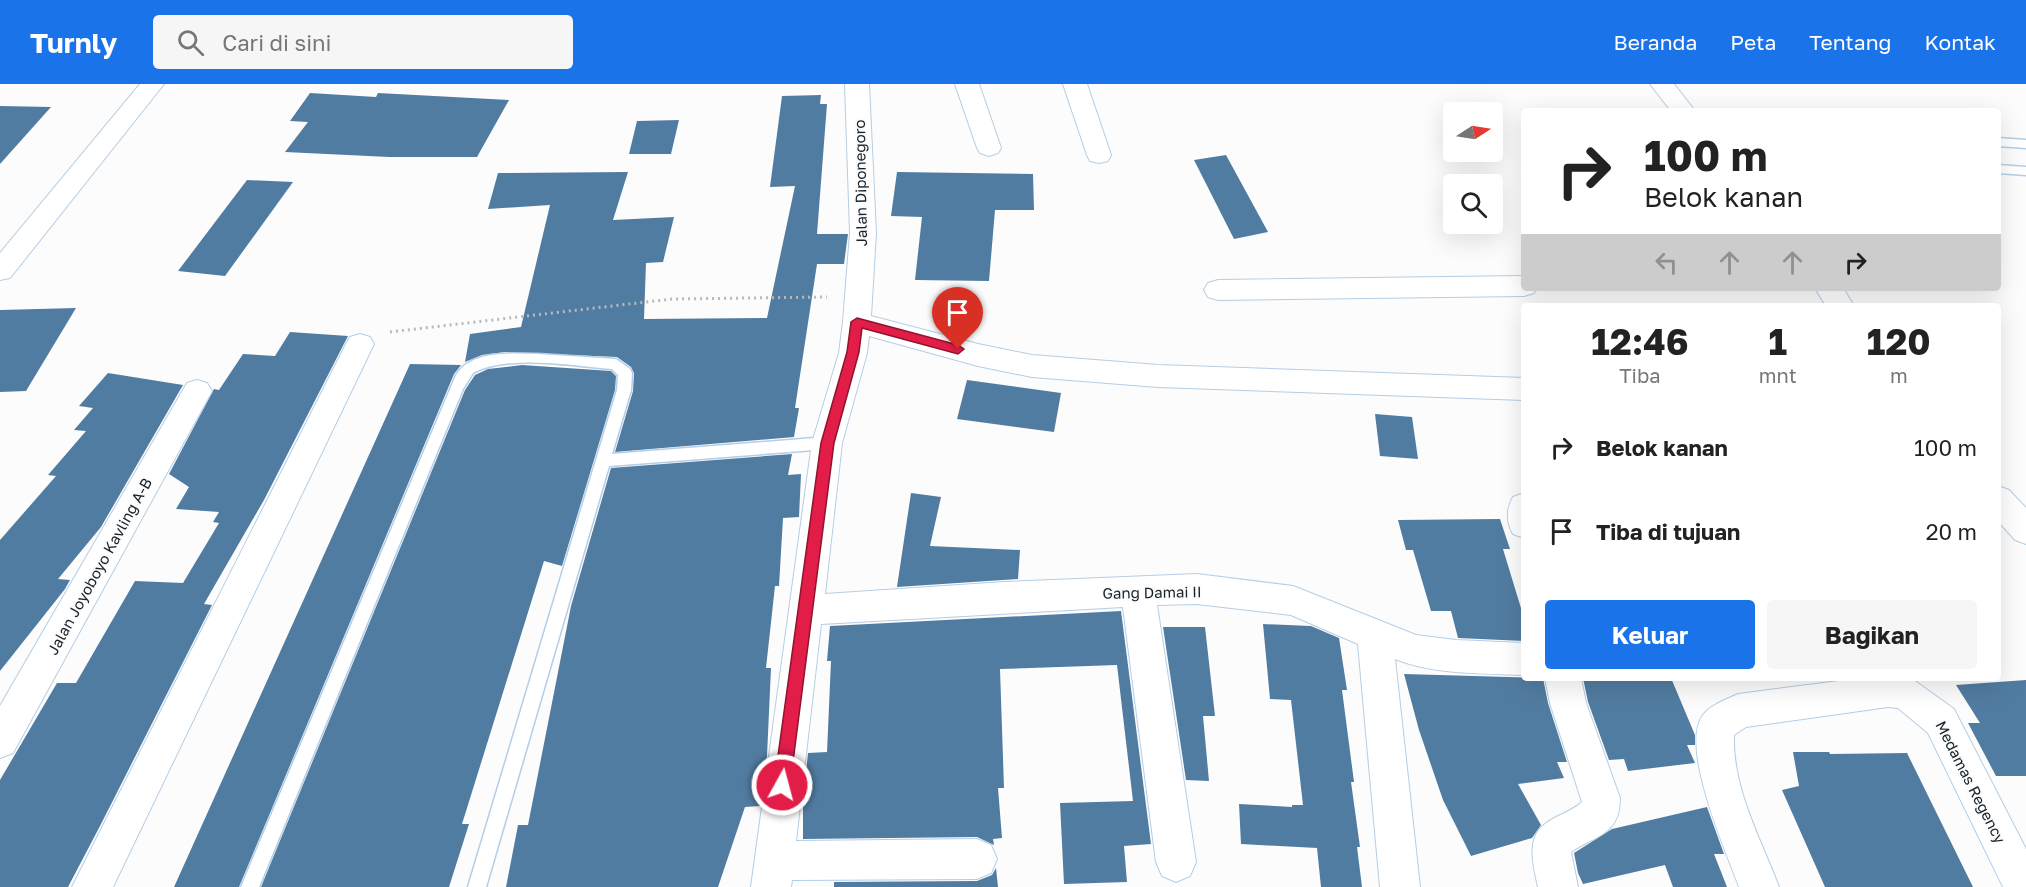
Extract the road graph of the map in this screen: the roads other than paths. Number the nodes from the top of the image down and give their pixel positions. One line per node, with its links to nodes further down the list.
1 (152, 84): 13 (street)
2 (857, 84): 16 (street, Jalan Diponegoro)
3 (967, 84): 9 (street)
4 (1075, 84): 10 (street)
5 (1662, 84): 6 (street)
6 (1681, 108)
7 (2001, 142): 8 (lane)
8 (2026, 144)
9 (989, 148)
10 (1098, 155)
11 (2001, 169): 12 (lane)
12 (2026, 171)
13 (0, 271)
14 (1521, 286): 15 (street)
15 (1218, 290)
16 (857, 310): 18 (street); 20 (street, Jalan Diponegoro)
17 (360, 344): 33 (street)
18 (1521, 389)
19 (197, 392): 29 (street, Jalan Joyoboyo Kavling A-B)
20 (827, 443): 21 (lane); 25 (street, Jalan Diponegoro)
21 (603, 461): 34 (lane); 35 (lane)
22 (2001, 502): 23 (street)
23 (2026, 530)
24 (1138, 591): 25 (street, Gang Damai II); 26 (street, Gang Damai II); 31 (street)
25 (805, 610): 32 (street, Jalan Diponegoro)
26 (1375, 635): 27 (street, Gang Damai II); 36 (street)
27 (1521, 659)
28 (1564, 681): 37 (street)
29 (0, 741)
30 (977, 859): 32 (street)
31 (1176, 862)
32 (772, 874)
33 (92, 887)
34 (250, 887)
35 (477, 887)
36 (1400, 887)
37 (1558, 887)
38 (1759, 887): 39 (street, Medamas Regency)
39 (2024, 887)

